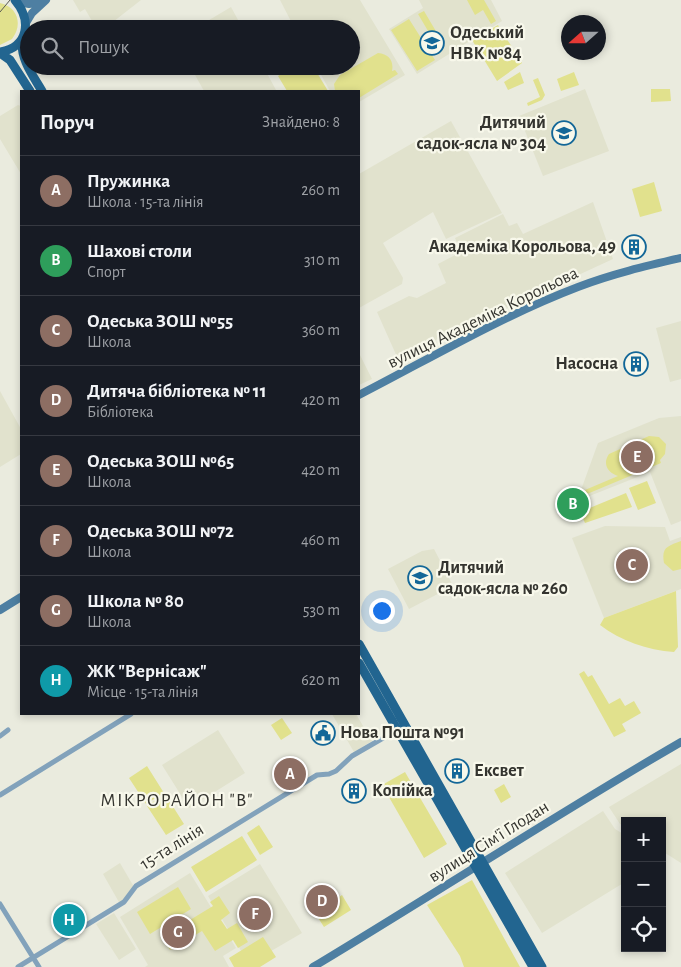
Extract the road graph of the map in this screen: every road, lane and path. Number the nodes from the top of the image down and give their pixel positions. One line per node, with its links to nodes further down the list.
1 (16, 0): 3 (main road); 4 (main road)
2 (45, 1): 3 (main road); 4 (main road)
3 (29, 2): 4 (main road)
4 (26, 19)
5 (20, 42): 6 (main road)
6 (0, 52): 8 (main road)
7 (33, 75): 9 (main road)
8 (29, 90)
9 (41, 90)
10 (681, 258): 11 (main road, вулиця Академіка Корольова)
11 (360, 394)
12 (20, 598): 13 (main road)
13 (0, 610)
14 (360, 646): 17 (main road)
15 (360, 665): 17 (main road)
16 (129, 715): 21 (street)
17 (401, 727): 22 (main road); 24 (street, 15-та лінія)
18 (8, 730): 19 (street)
19 (0, 736)
20 (681, 742): 22 (main road, вулиця Сім'ї Глодан)
21 (0, 795)
22 (480, 866): 27 (main road, вулиця Сім'ї Глодан); 28 (main road); 29 (main road)
23 (0, 904): 24 (street)
24 (33, 958): 25 (street, 15-та лінія); 26 (street)
25 (18, 967)
26 (39, 967)
27 (313, 967)
28 (533, 967)
29 (542, 967)

